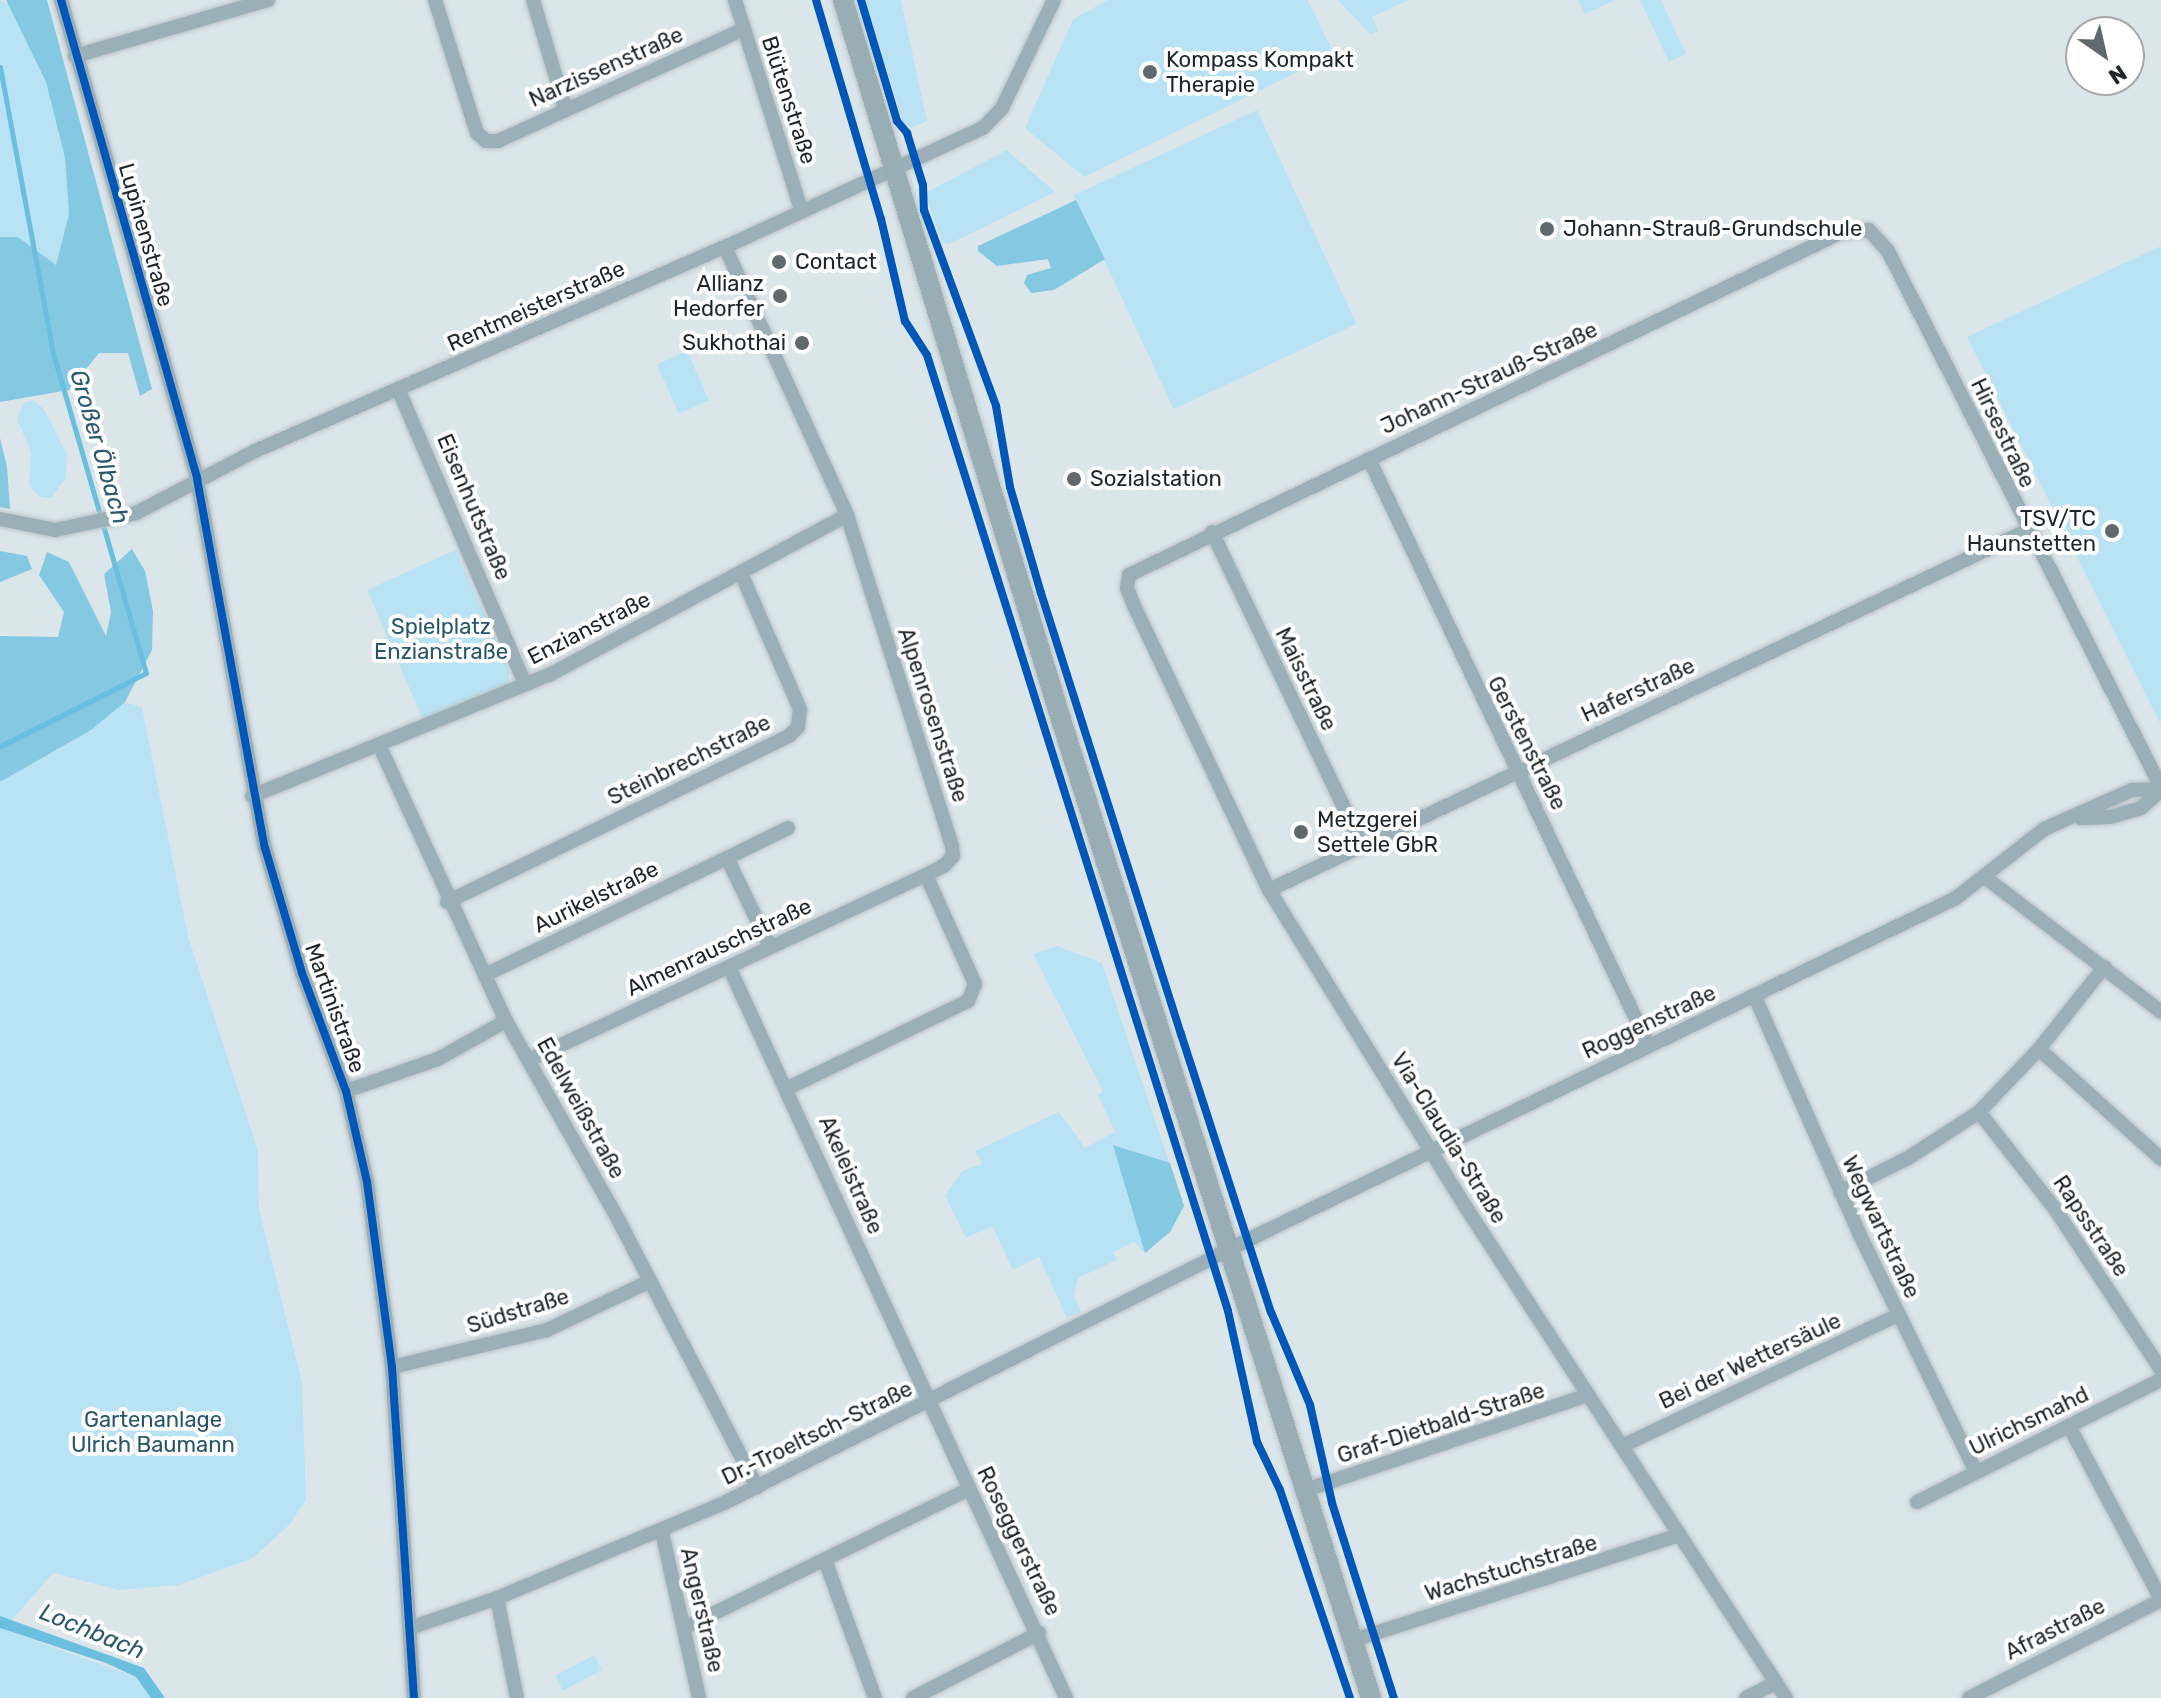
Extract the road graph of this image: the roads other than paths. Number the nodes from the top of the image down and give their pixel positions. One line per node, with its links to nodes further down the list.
1 (61, 0): 9 (street, Lupinenstraße)
2 (268, 0): 9 (street)
3 (435, 0): 10 (street, Narzissenstraße)
4 (533, 0): 10 (street)
5 (735, 0): 8 (street, Blütenstraße)
6 (843, 0): 11 (main road)
7 (1054, 0): 11 (street, Rentmeisterstraße)
8 (744, 29): 10 (street, Narzissenstraße); 12 (street, Blütenstraße)
9 (75, 56): 17 (street, Lupinenstraße)
10 (565, 108)
11 (891, 172): 12 (street, Rentmeisterstraße); 52 (main road)
12 (802, 212): 14 (street, Rentmeisterstraße)
13 (1869, 230): 16 (street, Johann-Strauß-Straße); 20 (street, Hirsestraße)
14 (725, 247): 15 (street, Rentmeisterstraße); 18 (street, Alpenrosenstraße)
15 (399, 391): 17 (street, Rentmeisterstraße); 24 (street, Eisenhutstraße)
16 (1369, 459): 21 (street, Johann-Strauß-Straße); 26 (street, Gerstenstraße)
17 (197, 479): 19 (street); 28 (street, Martinistraße)
18 (847, 515): 22 (street, Enzianstraße); 32 (street, Alpenrosenstraße)
19 (0, 519)
20 (2026, 531): 26 (street, Haferstraße); 27 (street, Hirsestraße)
21 (1212, 532): 23 (street, Johann-Strauß-Straße); 30 (street, Maisstraße)
22 (741, 573): 24 (street, Enzianstraße); 35 (street, Steinbrechstraße)
23 (1129, 575): 34 (street, Via-Claudia-Straße)
24 (525, 684): 25 (street, Enzianstraße)
25 (379, 745): 28 (street, Enzianstraße); 35 (street, Edelweißstraße)
26 (1517, 771): 30 (street, Haferstraße); 43 (street, Gerstenstraße)
27 (2161, 789): 33 (street, Roggenstraße)
28 (252, 796): 47 (street, Martinistraße)
29 (788, 828): 31 (street, Aurikelstraße)
30 (1362, 845): 34 (street, Haferstraße)
31 (727, 858): 36 (street); 39 (street, Aurikelstraße)
32 (926, 875): 36 (street, Almenrauschstraße); 46 (street)
33 (1986, 878): 38 (street); 40 (street, Roggenstraße)
34 (1269, 890): 49 (street, Via-Claudia-Straße)
35 (447, 902): 39 (street, Edelweißstraße)
36 (770, 947): 37 (street, Almenrauschstraße)
37 (729, 967): 45 (street, Almenrauschstraße); 46 (street, Akeleistraße)
38 (2104, 967): 41 (street); 44 (street)
39 (485, 975): 42 (street, Edelweißstraße)
40 (1755, 997): 43 (street, Roggenstraße); 51 (street, Wegwartstraße)
41 (2161, 1012)
42 (506, 1021): 45 (street, Edelweißstraße); 47 (street)
43 (1649, 1046): 49 (street, Roggenstraße)
44 (2039, 1049): 48 (street); 50 (street)
45 (531, 1059): 53 (street, Edelweißstraße)
46 (788, 1088): 59 (street, Akeleistraße)
47 (346, 1091): 55 (street, Martinistraße)
48 (1979, 1112): 51 (street); 56 (street, Rapsstraße)
49 (1431, 1152): 52 (street, Roggenstraße); 58 (street, Via-Claudia-Straße)
50 (2161, 1159)
51 (1840, 1192): 54 (street, Wegwartstraße)
52 (1230, 1251): 59 (street, Dr.-Troeltsch-Straße); 65 (main road)
53 (650, 1281): 55 (street, Südstraße); 63 (street, Edelweißstraße)
54 (1898, 1315): 61 (street, Bei der Wettersäule); 62 (street, Wegwartstraße)
55 (392, 1367): 72 (street, Martinistraße)
56 (2161, 1370)
57 (2161, 1380): 60 (street, Ulrichsmahd)
58 (1588, 1395): 61 (street, Via-Claudia-Straße); 65 (street, Graf-Dietbald-Straße)
59 (928, 1404): 63 (street, Dr.-Troeltsch-Straße); 64 (street, Roseggerstraße)
60 (2069, 1426): 62 (street, Ulrichsmahd); 71 (street)
61 (1622, 1446): 68 (street, Via-Claudia-Straße)
62 (1976, 1472): 66 (street, Ulrichsmahd)
63 (757, 1487): 67 (street, Dr.-Troeltsch-Straße)
64 (969, 1489): 69 (street); 74 (street, Roseggerstraße)
65 (1306, 1490): 75 (main road)
66 (1917, 1502)
67 (662, 1532): 70 (street, Dr.-Troeltsch-Straße); 73 (street, Angerstraße)
68 (1680, 1535): 75 (street, Wachstuchstraße); 76 (street, Via-Claudia-Straße)
69 (825, 1560): 73 (street); 80 (street)
70 (497, 1598): 72 (street, Dr.-Troeltsch-Straße); 78 (street)
71 (2161, 1599): 86 (street, Afrastraße)
72 (410, 1628): 77 (street, Martinistraße)
73 (684, 1628): 79 (street, Angerstraße)
74 (1039, 1633): 81 (street); 82 (street, Roseggerstraße)
75 (1354, 1640): 83 (main road)
76 (1776, 1683): 84 (street); 85 (street, Via-Claudia-Straße)
77 (414, 1698)
78 (517, 1698)
79 (699, 1698)
80 (875, 1698)
81 (913, 1698)
82 (1066, 1698)
83 (1371, 1698)
84 (1746, 1698)
85 (1786, 1698)
86 (1969, 1698)

